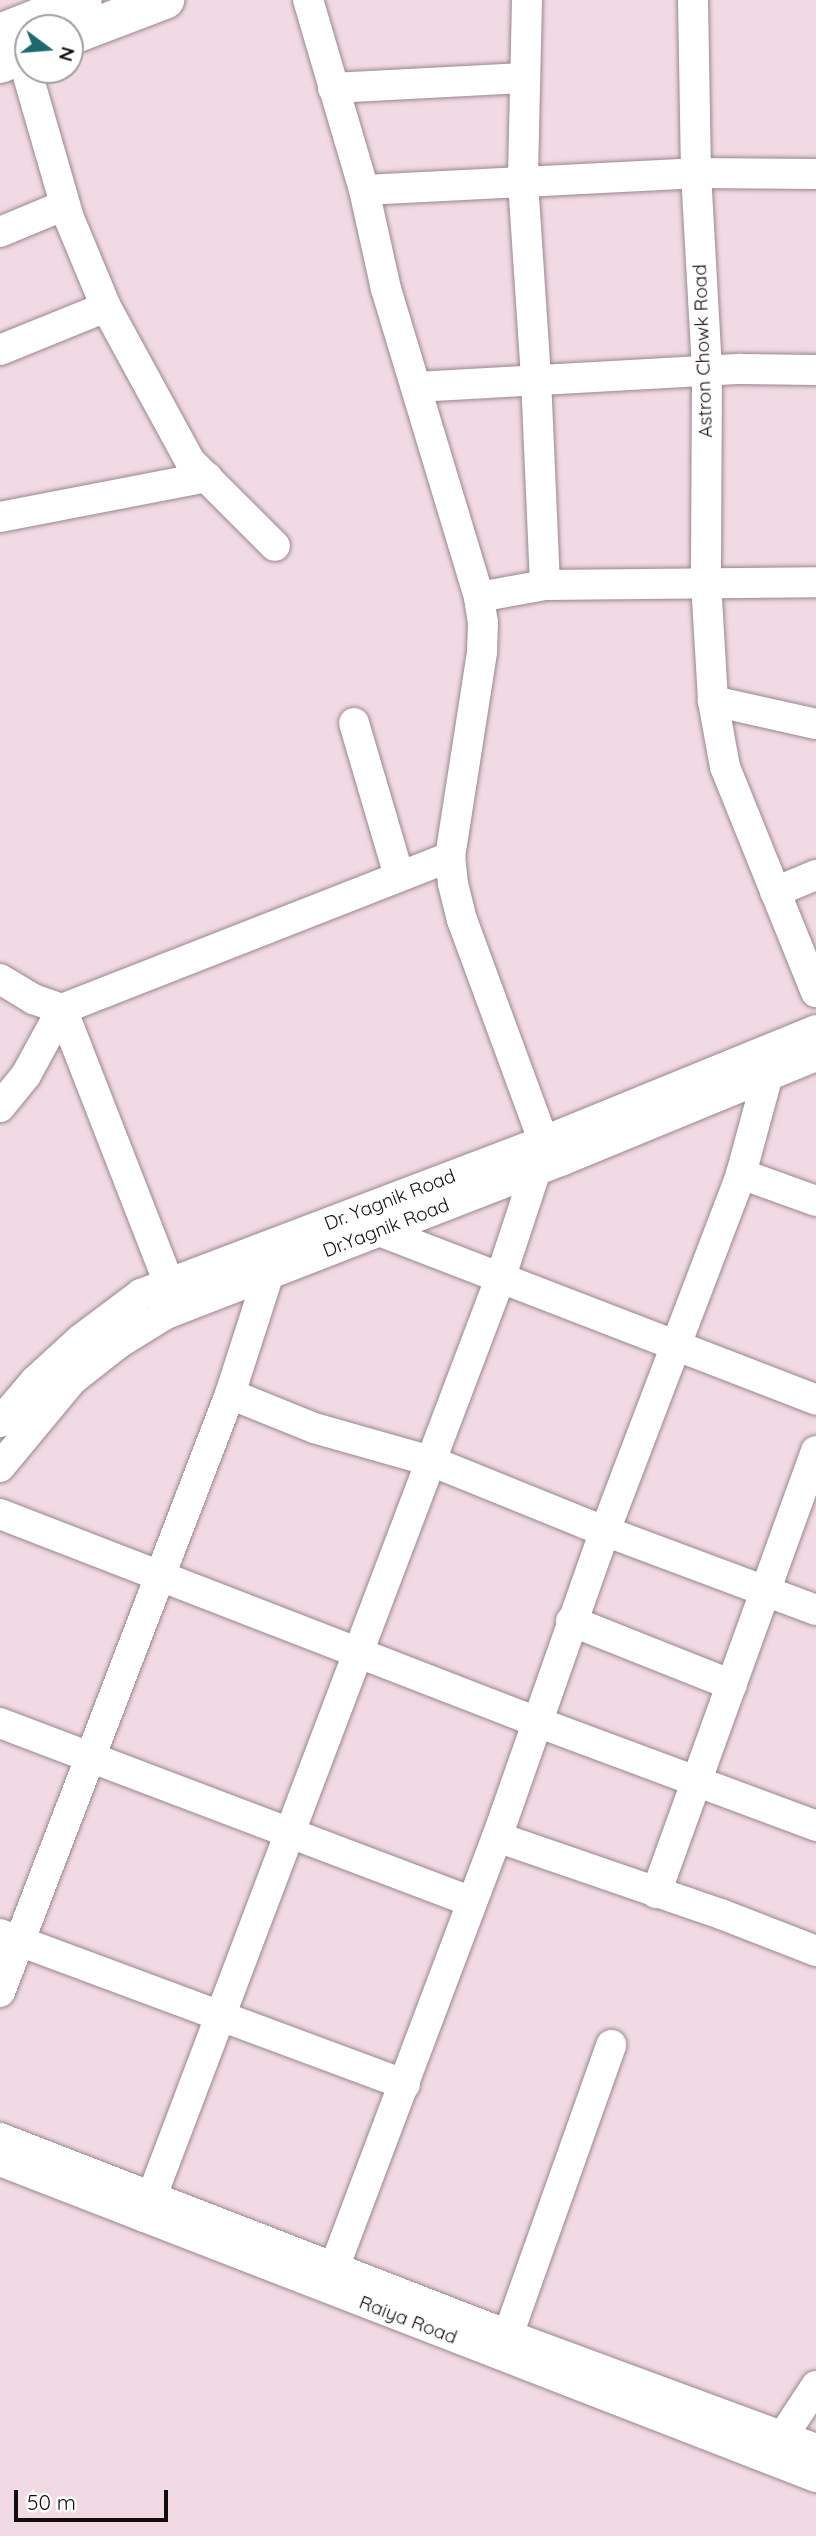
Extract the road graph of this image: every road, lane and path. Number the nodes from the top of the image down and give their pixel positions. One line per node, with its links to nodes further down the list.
1 (83, 0): 7 (main road)
2 (165, 0): 6 (main road)
3 (308, 0): 9 (street)
4 (527, 0): 8 (street)
5 (693, 0): 10 (street, Astron Chowk Road)
6 (84, 31)
7 (12, 51): 14 (street)
8 (523, 78): 9 (street); 12 (street)
9 (333, 89): 13 (street)
10 (696, 173): 11 (street); 12 (street); 19 (street, Astron Chowk Road)
11 (816, 174)
12 (523, 182): 13 (street); 20 (street)
13 (364, 190): 21 (street)
14 (65, 205): 15 (street); 16 (street)
15 (0, 232)
16 (106, 307): 17 (street); 22 (street)
17 (0, 350)
18 (816, 370): 19 (street)
19 (707, 372): 20 (street); 25 (street, Astron Chowk Road)
20 (536, 378): 21 (street); 27 (street)
21 (416, 387): 28 (street)
22 (206, 477): 23 (street); 24 (street)
23 (0, 517)
24 (275, 546)
25 (706, 582): 26 (street); 27 (street); 29 (street, Astron Chowk Road)
26 (816, 582)
27 (545, 584): 28 (street)
28 (479, 597): 32 (street)
29 (713, 701): 31 (street); 35 (street, Astron Chowk Road)
30 (355, 723): 34 (street)
31 (816, 724)
32 (450, 857): 34 (street); 43 (street)
33 (816, 875): 35 (street)
34 (399, 876): 38 (street)
35 (775, 892): 37 (street, Astron Chowk Road)
36 (0, 979): 38 (street)
37 (816, 992)
38 (62, 1009): 42 (street); 49 (street)
39 (816, 1030): 41 (street, Dr. Yagnik Road)
40 (816, 1055): 41 (street)
41 (772, 1062): 43 (street, Dr. Yagnik Road); 44 (street)
42 (0, 1107)
43 (540, 1156): 46 (street, Dr.Yagnik Road); 48 (street); 49 (street, Dr. Yagnik Road)
44 (740, 1174): 45 (street); 51 (street)
45 (816, 1201)
46 (379, 1231): 47 (street, Dr.Yagnik Road); 48 (street)
47 (269, 1273): 50 (street, Dr.Yagnik Road); 52 (street)
48 (500, 1279): 51 (street); 57 (street)
49 (167, 1281): 50 (street); 54 (street, Dr. Yagnik Road)
50 (179, 1308): 56 (street, Dr.Yagnik Road)
51 (677, 1344): 53 (street); 59 (street)
52 (230, 1394): 57 (street); 60 (street)
53 (816, 1400)
54 (0, 1422)
55 (816, 1451): 61 (street)
56 (3, 1458)
57 (431, 1461): 59 (street); 64 (street)
58 (0, 1514): 60 (street)
59 (605, 1531): 61 (street); 63 (street)
60 (159, 1575): 64 (street); 68 (street)
61 (765, 1590): 62 (street); 65 (street)
62 (816, 1610)
63 (571, 1621): 65 (street); 66 (street)
64 (358, 1651): 66 (street); 71 (street)
65 (732, 1685): 69 (street)
66 (537, 1722): 69 (street); 72 (street)
67 (0, 1723): 68 (street)
68 (90, 1759): 71 (street); 75 (street)
69 (695, 1781): 70 (street); 73 (street)
70 (816, 1826)
71 (291, 1832): 74 (street); 78 (street)
72 (497, 1837): 73 (street); 74 (street)
73 (656, 1893): 76 (street)
74 (472, 1902): 80 (street)
75 (10, 1937): 77 (street); 78 (street)
76 (813, 1942)
77 (0, 1992)
78 (222, 2017): 80 (street); 83 (street)
79 (611, 2045): 85 (street)
80 (405, 2085): 84 (street)
81 (0, 2138): 83 (street, Raiya Road)
82 (0, 2161): 83 (street, Raiya Road)
83 (148, 2207): 84 (street, Raiya Road); 87 (street, Raiya Road)
84 (334, 2267): 85 (street, Raiya Road)
85 (508, 2335): 87 (street, Raiya Road)
86 (816, 2386): 87 (street)
87 (778, 2448): 88 (street, Raiya Road); 89 (street, Raiya Road)
88 (816, 2449)
89 (816, 2477)

